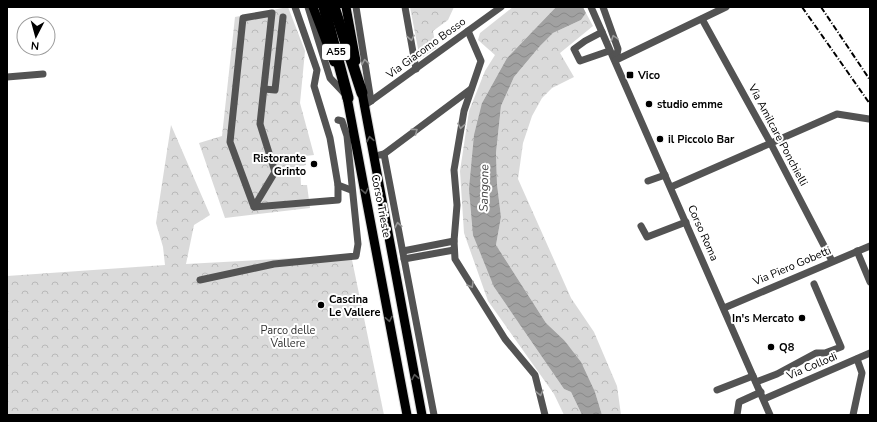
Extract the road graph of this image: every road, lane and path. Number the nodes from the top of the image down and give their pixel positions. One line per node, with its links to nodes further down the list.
1 (295, 7): 35 (street)
2 (308, 7): 25 (street)
3 (313, 7): 25 (main road, Corso Trieste)
4 (324, 7): 25 (highway, A55)
5 (334, 7): 24 (highway, A55)
6 (346, 7): 24 (main road, Corso Trieste)
7 (356, 7): 26 (street, one-way to 7)
8 (405, 7): 19 (street, one-way to 19)
9 (501, 7): 15 (street, Via Giacomo Bosso)
10 (726, 7): 14 (street)
11 (592, 9): 16 (street, Corso Roma)
12 (604, 11): 18 (street, Corso Roma, one-way to 12)
13 (283, 17): 23 (street)
14 (702, 19): 18 (street); 29 (street, Via Amilcare Ponchielli)
15 (468, 31): 19 (street, Via Giacomo Bosso); 22 (street)
16 (602, 32): 17 (street, Corso Roma); 17 (street)
17 (609, 51): 18 (street, Corso Roma)
18 (616, 60): 33 (street, Corso Roma)
19 (416, 69): 26 (street, Via Giacomo Bosso)
20 (43, 74): 21 (street)
21 (7, 77)
22 (471, 88): 30 (street, one-way to 22); 41 (street, one-way to 41)
23 (264, 89): 38 (street); 38 (street)
24 (362, 93): 26 (main road, Corso Trieste)
25 (348, 98): 31 (main road, Corso Trieste)
26 (368, 103): 32 (main road, Corso Trieste, one-way to 26)
27 (869, 119): 29 (street)
28 (338, 120): 37 (street)
29 (770, 142): 36 (street); 47 (street, Via Amilcare Ponchielli)
30 (384, 154): 32 (street); 44 (street, Corso Trieste, one-way to 30)
31 (359, 156): 37 (street); 57 (main road, Corso Trieste, one-way to 57)
32 (374, 156): 58 (main road, Corso Trieste, one-way to 32)
33 (665, 174): 34 (street); 36 (street, Corso Roma)
34 (648, 181)
35 (338, 185): 37 (street); 38 (street)
36 (670, 187): 39 (street, Corso Roma)
37 (351, 190): 48 (street)
38 (254, 207)
39 (686, 222): 40 (street); 51 (street, Corso Roma)
40 (641, 226)
41 (454, 241): 43 (street); 44 (street)
42 (870, 246): 45 (street, Via Piero Gobetti)
43 (454, 250): 46 (street); 60 (street, one-way to 60)
44 (402, 251): 46 (street, Corso Trieste)
45 (857, 251): 47 (street, Via Piero Gobetti); 49 (street)
46 (404, 259): 59 (street, Corso Trieste)
47 (832, 262): 51 (street, Via Piero Gobetti)
48 (200, 280)
49 (870, 282)
50 (814, 284): 54 (street)
51 (724, 308): 54 (street, Corso Roma)
52 (870, 353): 53 (street, Via Collodi)
53 (856, 359): 56 (street, Via Collodi); 63 (street)
54 (755, 379): 55 (street); 56 (street, Corso Roma)
55 (716, 390)
56 (762, 396): 61 (street, Via Collodi); 62 (street, Corso Roma)
57 (407, 415)
58 (422, 415)
59 (434, 415)
60 (545, 415)
61 (737, 415)
62 (770, 415)
63 (853, 415)

